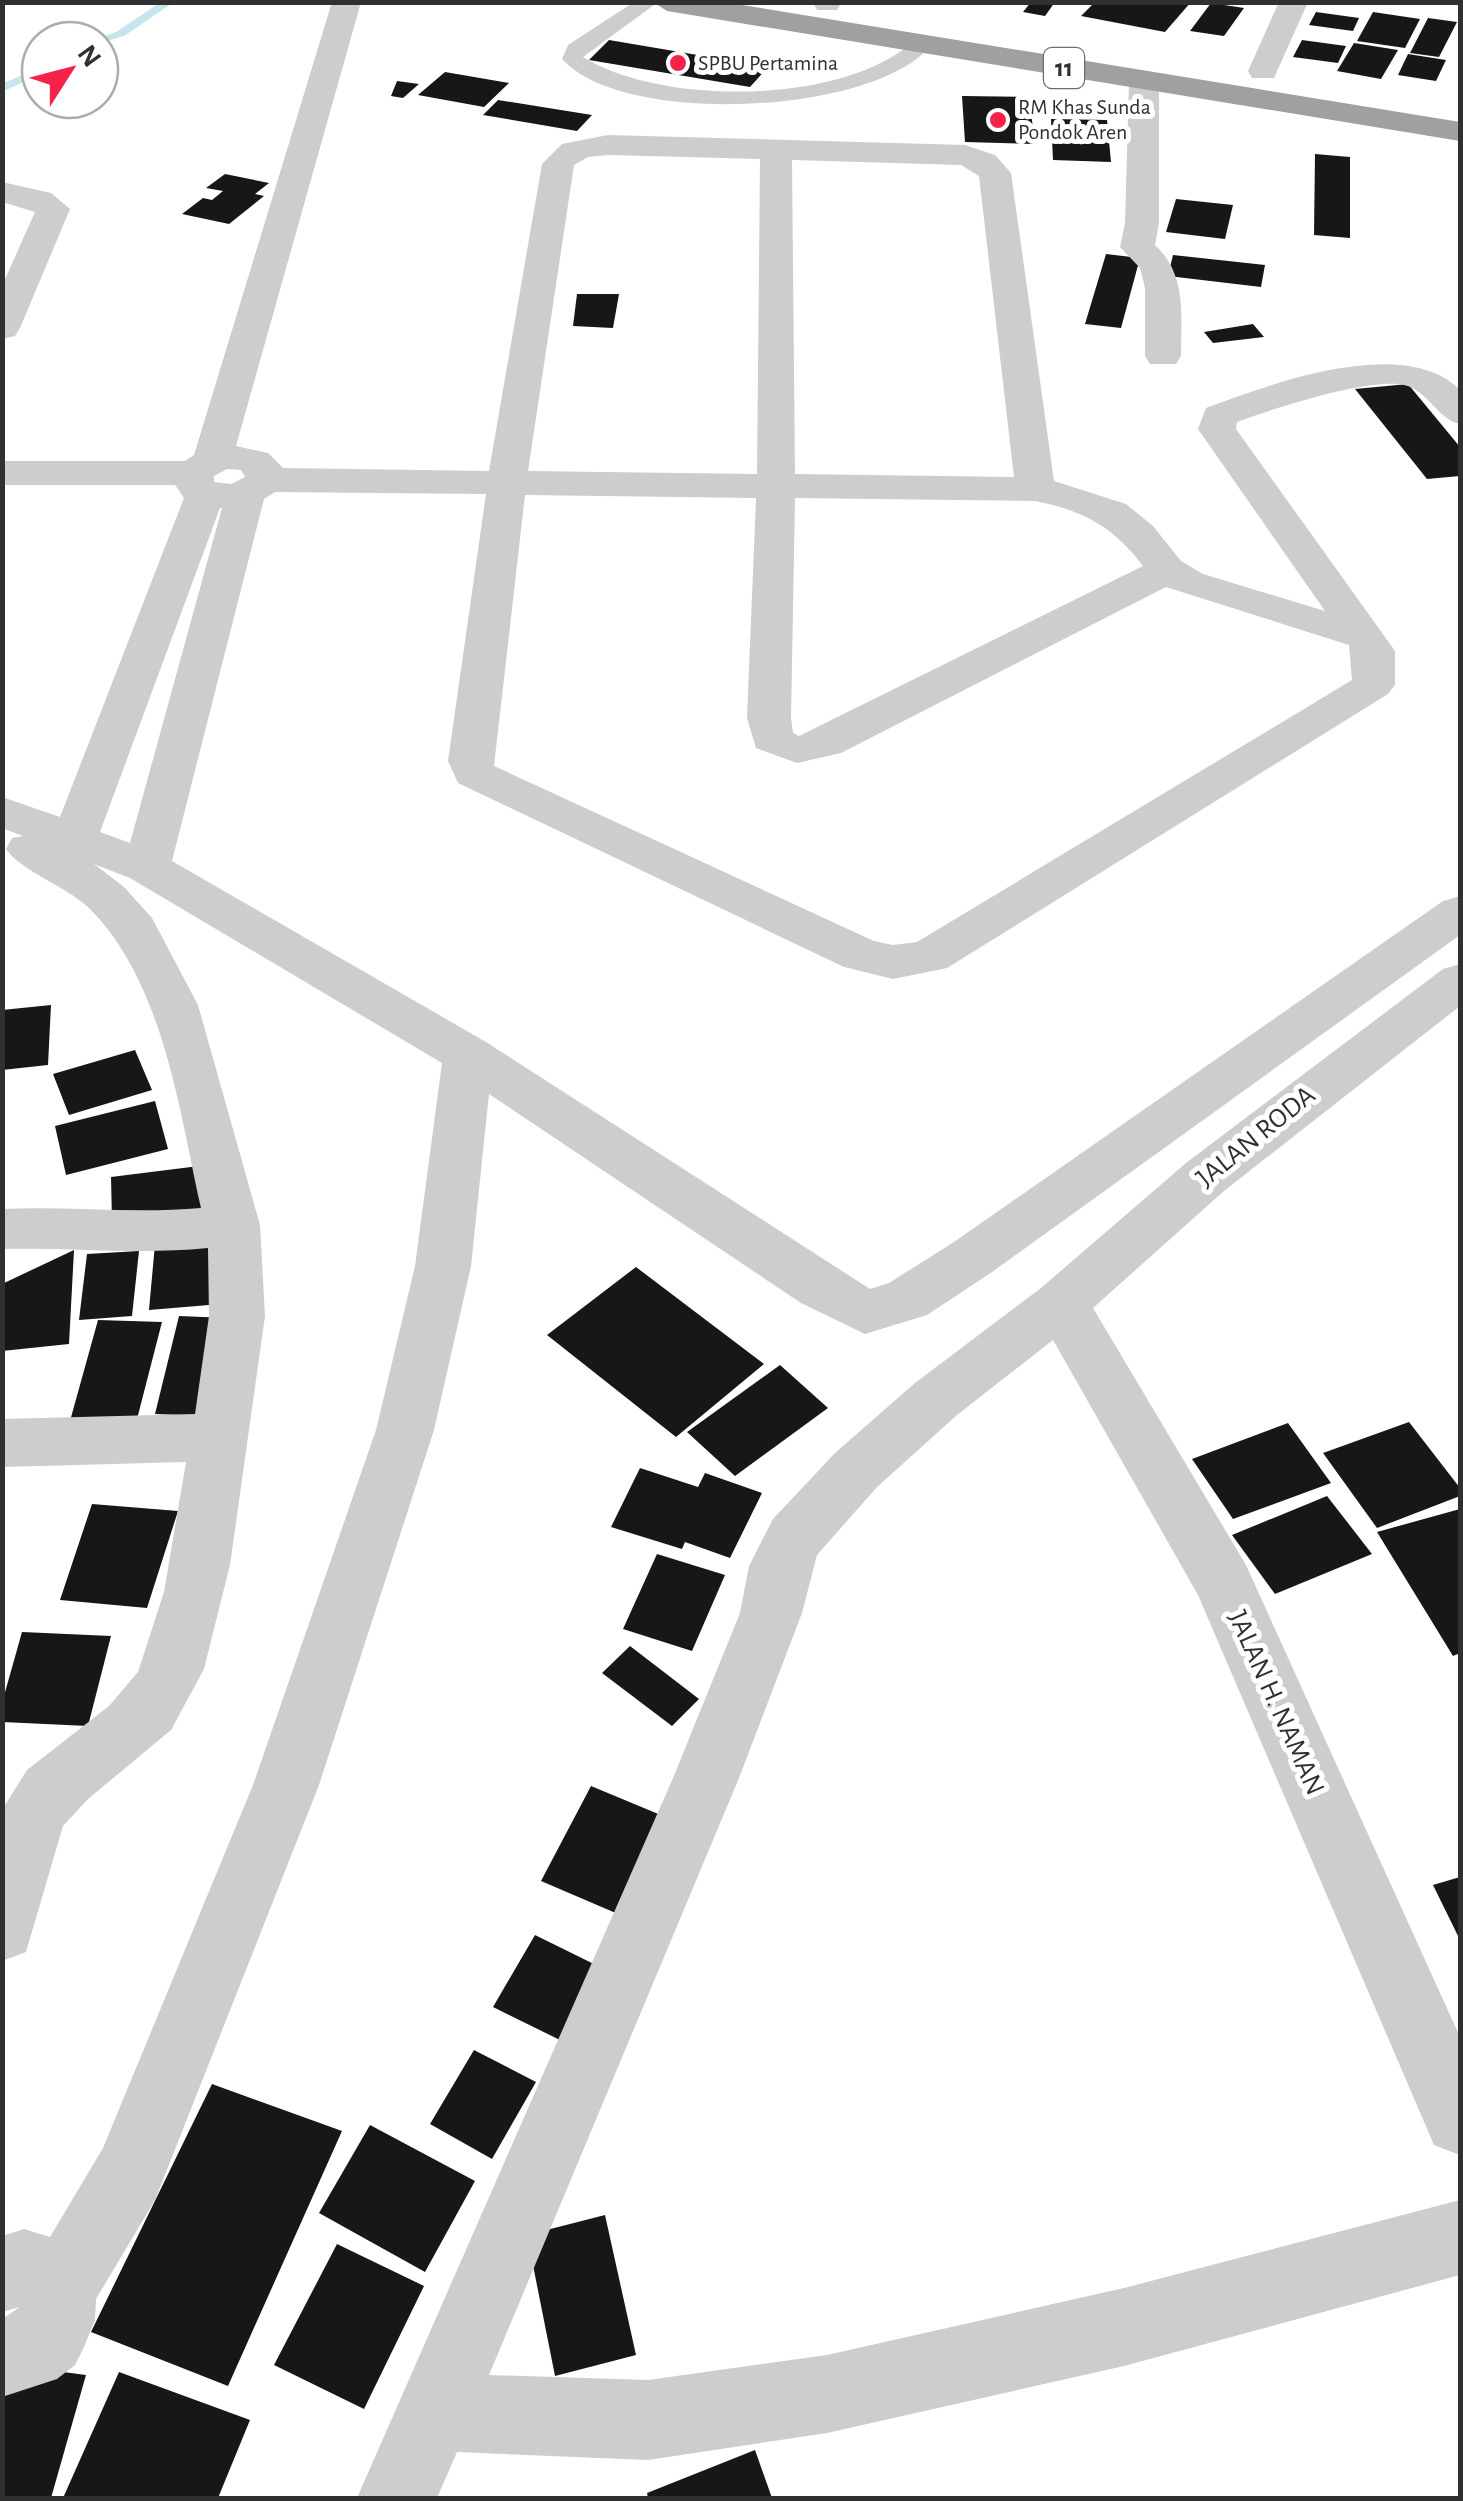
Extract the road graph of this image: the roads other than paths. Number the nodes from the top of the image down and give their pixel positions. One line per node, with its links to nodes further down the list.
1 (347, 2): 18 (street)
2 (376, 2): 14 (street)
3 (648, 2): 7 (lane)
4 (667, 2): 7 (highway, 11)
5 (1294, 2): 8 (street)
6 (824, 3): 8 (highway, 11)
7 (921, 46): 9 (highway, 11)
8 (1263, 71): 10 (highway, 11)
9 (1144, 81): 11 (highway, 11); 16 (street)
10 (1460, 104)
11 (1460, 132)
12 (776, 150): 20 (street); 21 (street); 22 (street)
13 (2, 192): 15 (street)
14 (317, 222)
15 (2, 328)
16 (1163, 356)
17 (1460, 414): 24 (street)
18 (234, 469): 19 (street); 20 (street); 29 (street); 30 (street)
19 (2, 473)
20 (507, 483): 21 (street); 26 (street)
21 (776, 486): 22 (street); 23 (street)
22 (1035, 489): 23 (street)
23 (1167, 570): 25 (street)
24 (1320, 575): 25 (street); 26 (street)
25 (1225, 594): 26 (street)
26 (1362, 636)
27 (2, 811): 29 (street)
28 (2, 839): 34 (street)
29 (74, 839): 30 (street)
30 (148, 867): 33 (street)
31 (1460, 912): 33 (street)
32 (1460, 981): 36 (street, JALAN RODA)
33 (468, 1056): 42 (street)
34 (233, 1226): 35 (street); 37 (street)
35 (2, 1229)
36 (1061, 1303): 40 (street, JALAN H. NAMAN); 44 (street, JALAN RODA)
37 (222, 1436): 38 (street); 39 (street)
38 (2, 1444)
39 (2, 1928)
40 (1460, 2119)
41 (1460, 2238): 44 (street)
42 (30, 2280): 43 (street)
43 (2, 2358)
44 (432, 2411): 45 (street, JALAN RODA)
45 (397, 2498)

